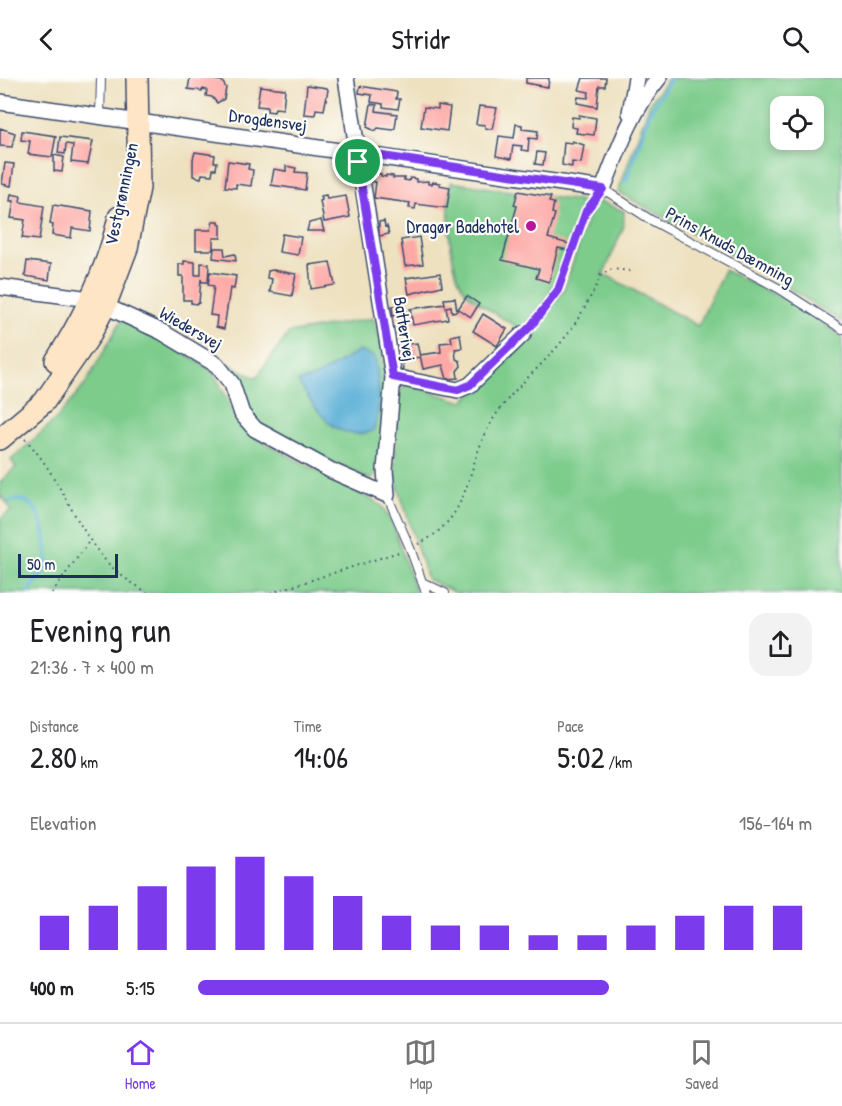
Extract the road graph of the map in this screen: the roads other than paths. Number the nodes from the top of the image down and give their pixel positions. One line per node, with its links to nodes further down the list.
1 (101, 78): 7 (lane)
2 (137, 78): 8 (street, Vestgrønningen)
3 (346, 78): 10 (street, Batterivej)
4 (636, 78): 9 (street)
5 (659, 78): 9 (street)
6 (0, 102): 7 (street, Drogdensvej)
7 (100, 116): 8 (street, Drogdensvej)
8 (137, 122): 10 (street, Drogdensvej); 13 (street, Vestgrønningen)
9 (626, 131): 11 (street)
10 (356, 152): 11 (street, Drogdensvej); 16 (street, Batterivej)
11 (603, 189): 14 (lane, Prins Knuds Dæmning)
12 (3, 291): 13 (street, Wiedersvej)
13 (98, 303): 17 (street, Vestgrønningen); 18 (street, Wiedersvej)
14 (842, 330)
15 (523, 334): 16 (street)
16 (393, 377): 18 (street, Batterivej)
17 (8, 434)
18 (387, 495): 19 (lane, Batterivej)
19 (422, 582): 20 (lane, Batterivej); 21 (lane)
20 (426, 593)
21 (445, 593)

